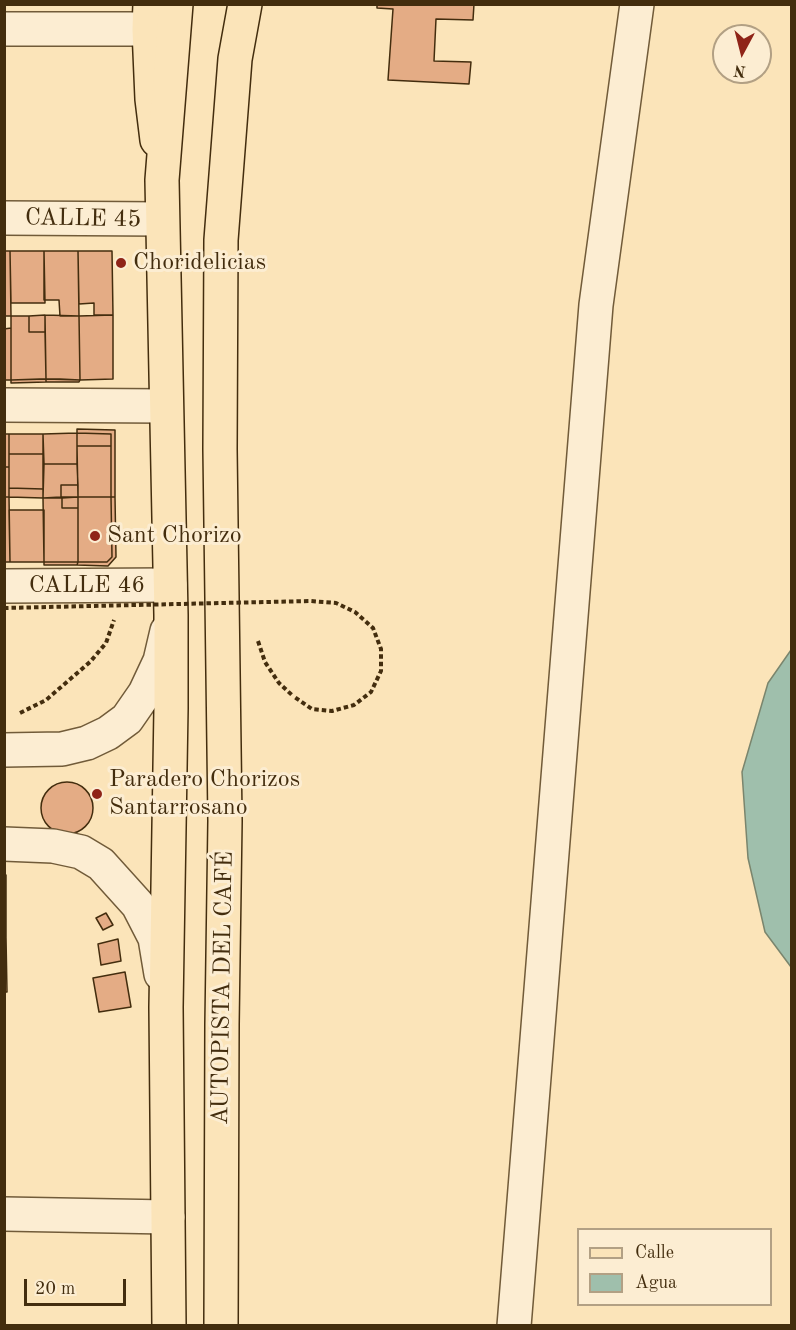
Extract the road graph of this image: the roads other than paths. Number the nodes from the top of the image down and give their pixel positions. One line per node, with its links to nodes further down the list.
1 (176, 4): 6 (main road)
2 (245, 4): 19 (main road, AUTOPISTA DEL CAFÉ)
3 (637, 4): 20 (street)
4 (149, 17): 5 (street); 6 (main road)
5 (4, 29)
6 (162, 180): 8 (main road)
7 (4, 218): 8 (street, CALLE 45)
8 (162, 219): 10 (main road)
9 (4, 405): 10 (street)
10 (166, 406): 12 (main road)
11 (4, 586): 12 (street, CALLE 46)
12 (170, 600): 13 (street); 15 (main road)
13 (4, 750)
14 (4, 844): 15 (street)
15 (166, 1007): 17 (main road)
16 (4, 1214): 17 (street)
17 (168, 1217): 18 (main road)
18 (169, 1326)
19 (221, 1326)
20 (514, 1326)

